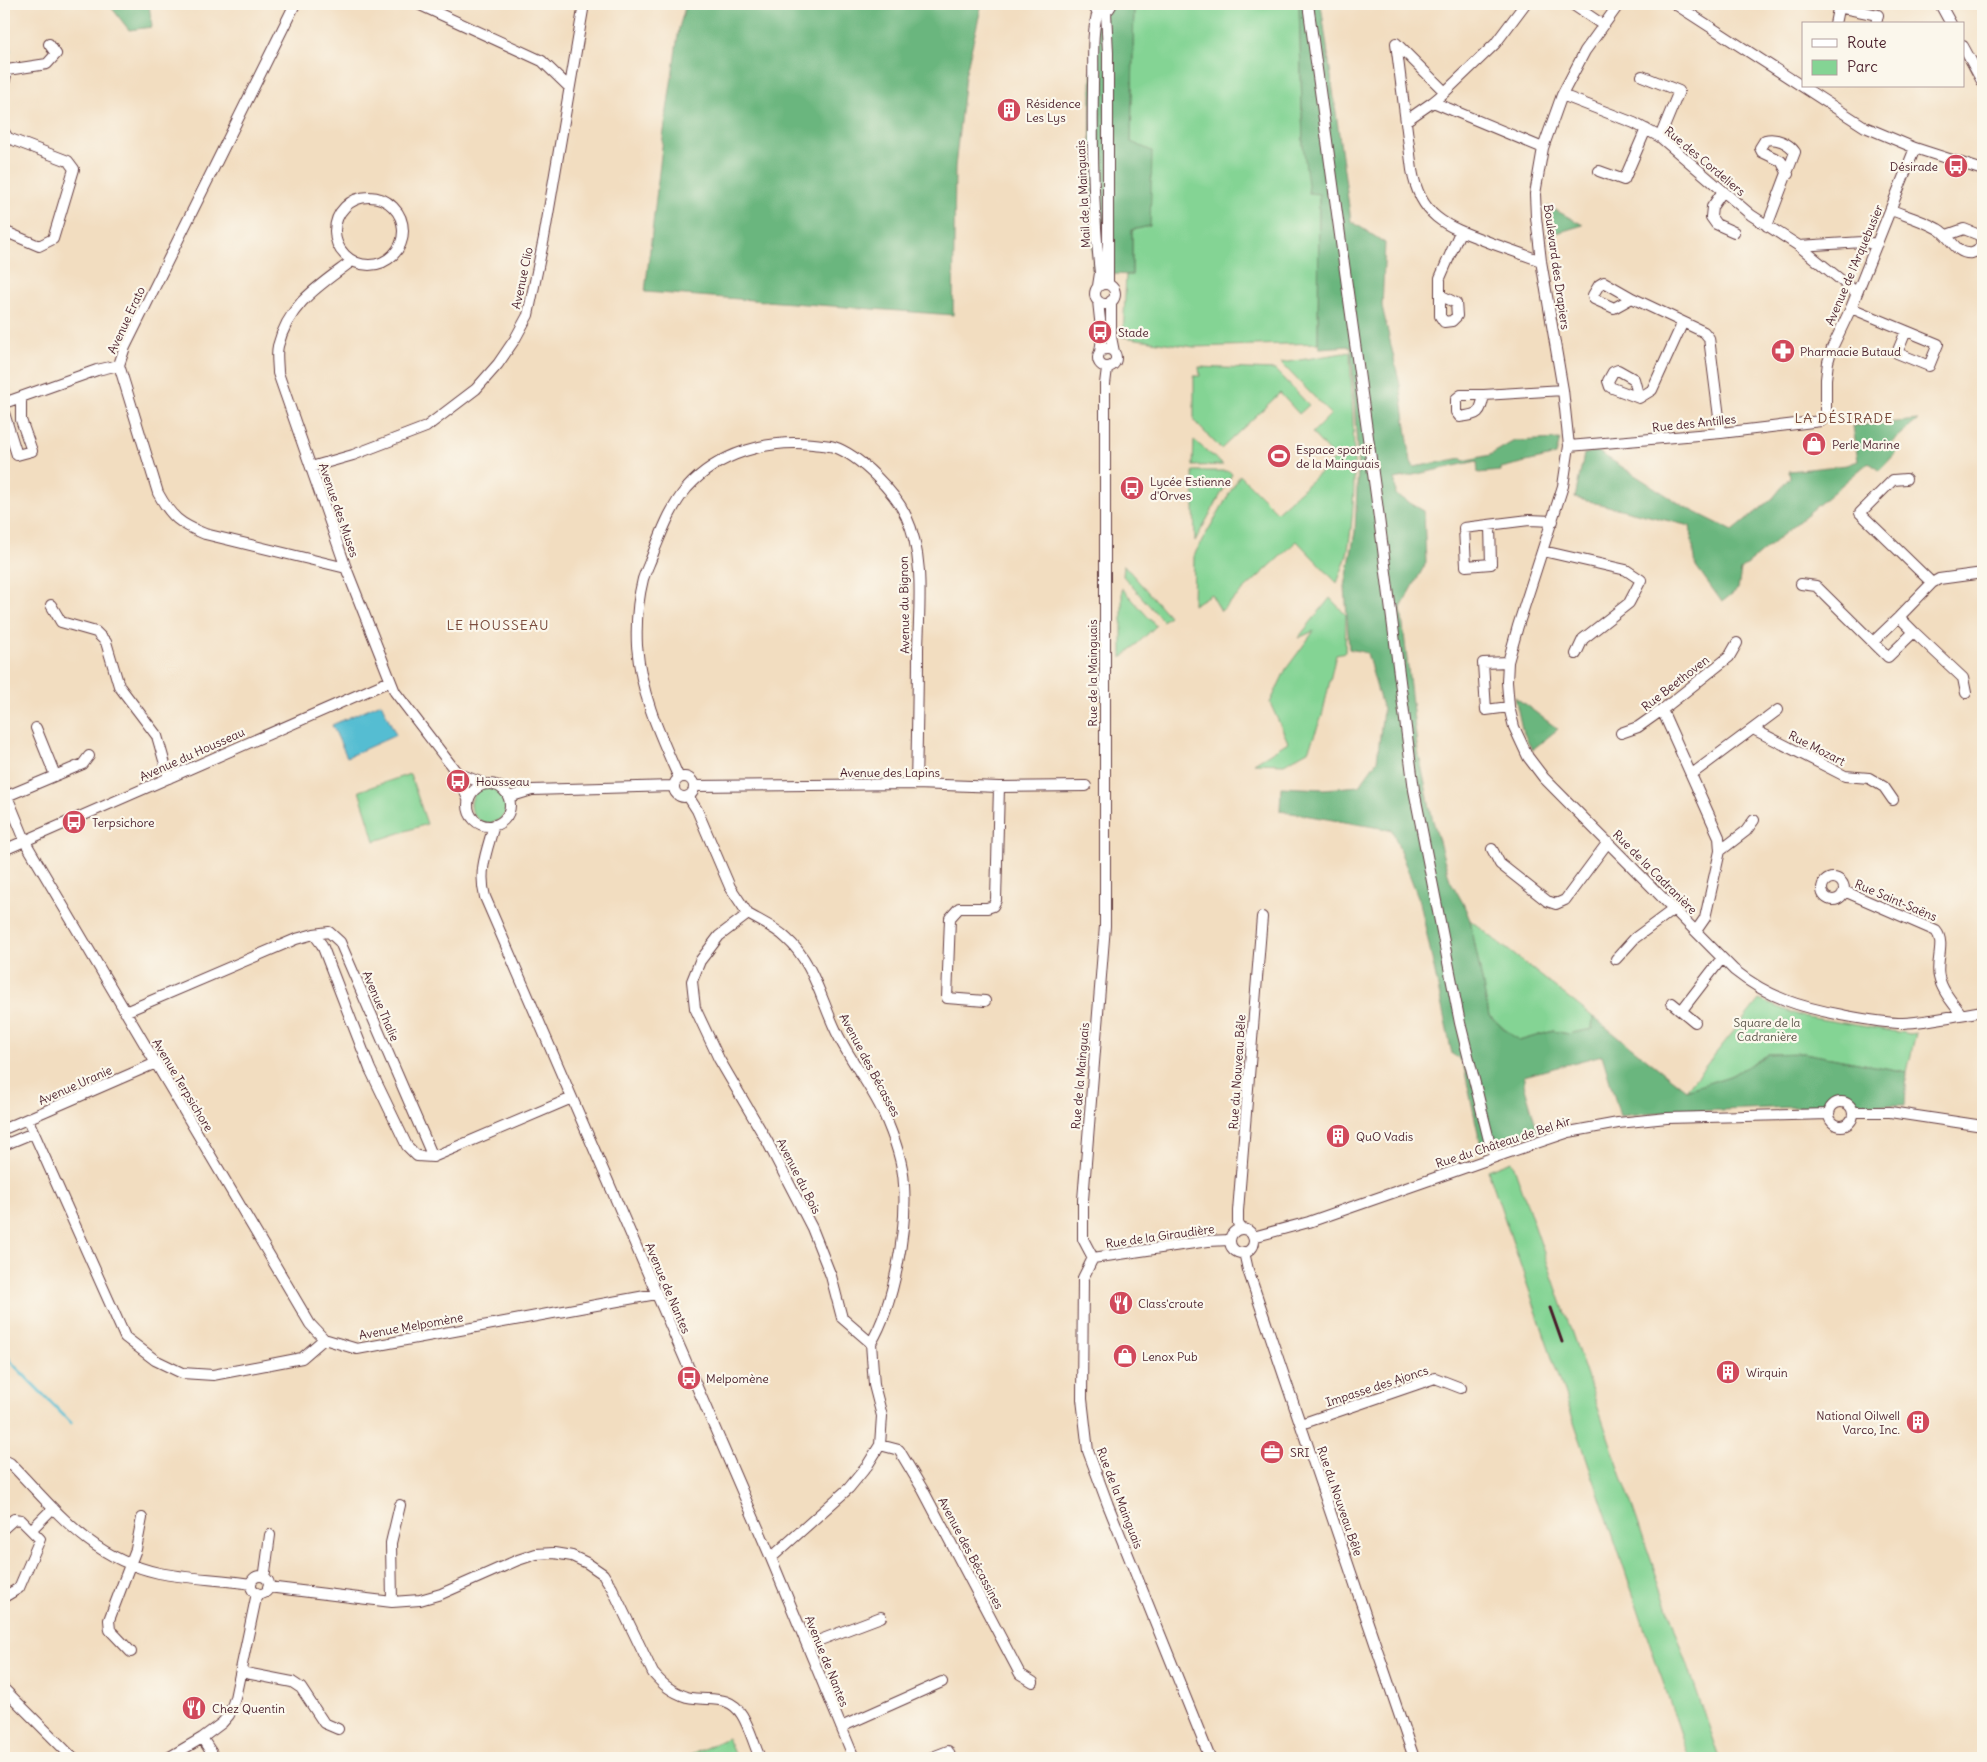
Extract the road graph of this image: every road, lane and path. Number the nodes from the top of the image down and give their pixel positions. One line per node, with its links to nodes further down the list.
1 (295, 4): 58 (street, Avenue Erato)
2 (418, 4): 21 (street)
3 (584, 4): 21 (street, Avenue Clio)
4 (1308, 4): 141 (street)
5 (1525, 4): 24 (street)
6 (1572, 4): 15 (street)
7 (1620, 4): 15 (street, Boulevard des Drapiers)
8 (1675, 4): 22 (street)
9 (1940, 4): 14 (street)
10 (1838, 6): 12 (street); 13 (street)
11 (1102, 7): 47 (street, Mail de la Mainguais); 47 (street, Mail de la Mainguais)
12 (1835, 22)
13 (1876, 22)
14 (1950, 22)
15 (1603, 25): 25 (street, Boulevard des Drapiers)
16 (49, 44): 19 (street)
17 (1964, 48): 20 (street)
18 (1642, 76): 30 (street)
19 (4, 84)
20 (1983, 84)
21 (569, 87): 69 (street, Avenue Clio)
22 (1802, 87)
23 (1804, 88): 32 (street)
24 (1445, 92): 26 (street); 27 (street)
25 (1562, 95): 28 (street, Rue des Cordeliers); 31 (street, Boulevard des Drapiers)
26 (1433, 102): 27 (street); 31 (street)
27 (1407, 120): 40 (street)
28 (1646, 129): 30 (street, Rue des Cordeliers); 34 (street)
29 (4, 132): 39 (street)
30 (1660, 137): 36 (street, Rue des Cordeliers)
31 (1543, 148): 46 (street, Boulevard des Drapiers)
32 (1915, 148): 33 (street); 37 (street, Avenue de l'Arquebusier)
33 (1983, 170)
34 (1599, 171)
35 (1788, 174): 38 (street)
36 (1723, 190): 38 (street, Rue des Cordeliers); 41 (street)
37 (1891, 210): 42 (street); 43 (street, Avenue de l'Arquebusier)
38 (1767, 226): 44 (street, Rue des Cordeliers)
39 (4, 231)
40 (1460, 232): 46 (street); 49 (street)
41 (1734, 232)
42 (1947, 235)
43 (1877, 244): 44 (street); 48 (street, Avenue de l'Arquebusier)
44 (1799, 246): 48 (street, Rue des Cordeliers)
45 (352, 261): 45 (street); 69 (street, Avenue des Muses)
46 (1541, 261): 60 (street, Boulevard des Drapiers)
47 (1103, 285): 51 (street); 52 (street)
48 (1857, 293): 53 (street, Avenue de l'Arquebusier)
49 (1440, 295)
50 (1632, 298): 54 (street)
51 (1098, 301): 52 (street); 56 (street)
52 (1111, 301): 57 (street)
53 (1851, 308): 55 (street); 66 (street, Avenue de l'Arquebusier)
54 (1683, 322): 63 (street); 67 (street)
55 (1906, 331)
56 (1100, 352): 57 (street); 59 (street)
57 (1114, 352): 59 (street)
58 (119, 365): 62 (street); 74 (street, Avenue Erato)
59 (1107, 368): 146 (street, Rue de la Mainguais)
60 (1563, 390): 61 (street); 68 (street, Boulevard des Drapiers)
61 (1484, 395)
62 (21, 397): 64 (street); 65 (street)
63 (1639, 398)
64 (4, 403)
65 (4, 413)
66 (1821, 421): 67 (street, Rue des Antilles)
67 (1721, 433): 68 (street, Rue des Antilles)
68 (1569, 446): 71 (street, Boulevard des Drapiers)
69 (311, 467): 74 (street, Avenue des Muses)
70 (1906, 479): 76 (street)
71 (1553, 521): 72 (street); 73 (street, Boulevard des Drapiers)
72 (1490, 526): 72 (street)
73 (1543, 551): 83 (street); 84 (street, Rue de la Cadranière)
74 (346, 568): 85 (street, Avenue des Muses)
75 (1983, 574): 76 (street)
76 (1932, 583): 79 (street)
77 (1802, 584): 81 (street)
78 (50, 605): 97 (street)
79 (1899, 617): 80 (street); 81 (street)
80 (1914, 632): 81 (street); 86 (street)
81 (1873, 642)
82 (1737, 643): 88 (street, Rue Beethoven)
83 (1576, 654)
84 (1508, 662): 87 (street, Rue de la Cadranière); 87 (street)
85 (390, 680): 94 (street, Avenue des Muses); 97 (street, Avenue du Housseau)
86 (1966, 693)
87 (1509, 708): 112 (street, Rue de la Cadranière)
88 (1662, 710): 92 (street, Rue Beethoven); 95 (street)
89 (1778, 710): 91 (street)
90 (36, 728): 96 (street)
91 (1753, 729): 95 (street); 108 (street, Rue Mozart)
92 (1621, 733)
93 (89, 756): 96 (street)
94 (457, 773): 99 (street); 107 (street, Avenue des Muses)
95 (1692, 774): 115 (street)
96 (55, 775): 104 (street)
97 (169, 778): 111 (street, Avenue du Housseau)
98 (676, 782): 100 (street, Avenue du Bignon); 101 (street); 105 (street); 106 (street)
99 (485, 784): 106 (street); 107 (street)
100 (916, 784): 101 (street, Avenue des Lapins); 103 (street, Avenue des Lapins)
101 (694, 786): 105 (street)
102 (1086, 786): 103 (street, Avenue des Lapins)
103 (999, 787): 124 (street)
104 (5, 793): 111 (street, Avenue Terpsichore)
105 (688, 796): 118 (street)
106 (509, 797): 110 (street)
107 (468, 799): 110 (street)
108 (1893, 800)
109 (1754, 820): 115 (street)
110 (494, 825): 132 (street, Avenue de Nantes)
111 (25, 841): 114 (street, Avenue du Housseau); 128 (street, Avenue Terpsichore)
112 (1608, 842): 113 (street); 117 (street, Rue de la Cadranière)
113 (1492, 849)
114 (4, 850)
115 (1720, 851): 120 (street)
116 (1844, 891): 129 (street, Rue Saint-Saëns)
117 (1674, 909): 120 (street, Rue de la Cadranière); 123 (street)
118 (748, 914): 149 (street, Avenue des Bécasses); 149 (street, Avenue du Bois)
119 (1262, 917): 142 (street, Rue du Nouveau Bêle)
120 (1696, 931): 122 (street, Rue de la Cadranière)
121 (314, 934): 128 (street, Avenue Thalie); 140 (street); 140 (street, Avenue Thalie)
122 (1722, 958): 126 (street); 129 (street, Rue de la Cadranière)
123 (1616, 959)
124 (985, 1001)
125 (1672, 1003): 126 (street)
126 (1682, 1010): 130 (street)
127 (1983, 1011): 129 (street, Rue de la Cadranière)
128 (125, 1012): 131 (street, Avenue Terpsichore)
129 (1961, 1014)
130 (1696, 1022)
131 (156, 1063): 135 (street, Avenue Uranie); 148 (street, Avenue Terpsichore)
132 (572, 1098): 140 (street); 147 (street, Avenue de Nantes)
133 (1853, 1112): 134 (street); 134 (street); 136 (street)
134 (1829, 1114): 141 (street, Rue du Château de Bel Air)
135 (28, 1120): 137 (street, Avenue Uranie); 138 (street)
136 (1983, 1126)
137 (4, 1129)
138 (33, 1133): 139 (street); 148 (street)
139 (4, 1144)
140 (433, 1157)
141 (1495, 1157): 143 (street, Rue du Château de Bel Air)
142 (1241, 1229): 143 (street); 144 (street)
143 (1253, 1237): 145 (street)
144 (1230, 1240): 145 (street); 146 (street, Rue de la Giraudière)
145 (1244, 1252): 151 (street, Rue du Nouveau Bêle)
146 (1093, 1258): 185 (street, Rue de la Mainguais)
147 (656, 1294): 148 (street, Avenue Melpomène); 160 (street, Avenue de Nantes)
148 (324, 1339)
149 (871, 1343): 152 (street)
150 (1461, 1388): 151 (street, Impasse des Ajoncs)
151 (1301, 1424): 186 (street, Rue du Nouveau Bêle)
152 (880, 1445): 160 (street); 173 (street, Avenue des Bécassines)
153 (4, 1460): 155 (street)
154 (400, 1505): 167 (street)
155 (53, 1508): 158 (street); 161 (street)
156 (142, 1518): 161 (street)
157 (4, 1528): 158 (street)
158 (32, 1530): 166 (street)
159 (270, 1535): 162 (street)
160 (771, 1558): 169 (street, Avenue de Nantes)
161 (131, 1564): 163 (street); 170 (street)
162 (263, 1576): 163 (street); 164 (street)
163 (251, 1584): 165 (street)
164 (268, 1587): 165 (street); 167 (street)
165 (257, 1593): 171 (street)
166 (4, 1597)
167 (392, 1602): 181 (street)
168 (881, 1616): 169 (street)
169 (807, 1645): 175 (street, Avenue de Nantes)
170 (131, 1652)
171 (241, 1672): 176 (street); 177 (street)
172 (942, 1682): 175 (street)
173 (1033, 1682)
174 (4, 1690): 178 (street)
175 (841, 1727): 182 (street, Avenue de Nantes)
176 (338, 1729)
177 (202, 1738): 179 (street); 180 (street)
178 (73, 1758)
179 (168, 1758)
180 (215, 1758)
181 (760, 1758)
182 (854, 1758)
183 (930, 1758): 184 (street)
184 (951, 1758)
185 (1210, 1758)
186 (1414, 1758)

